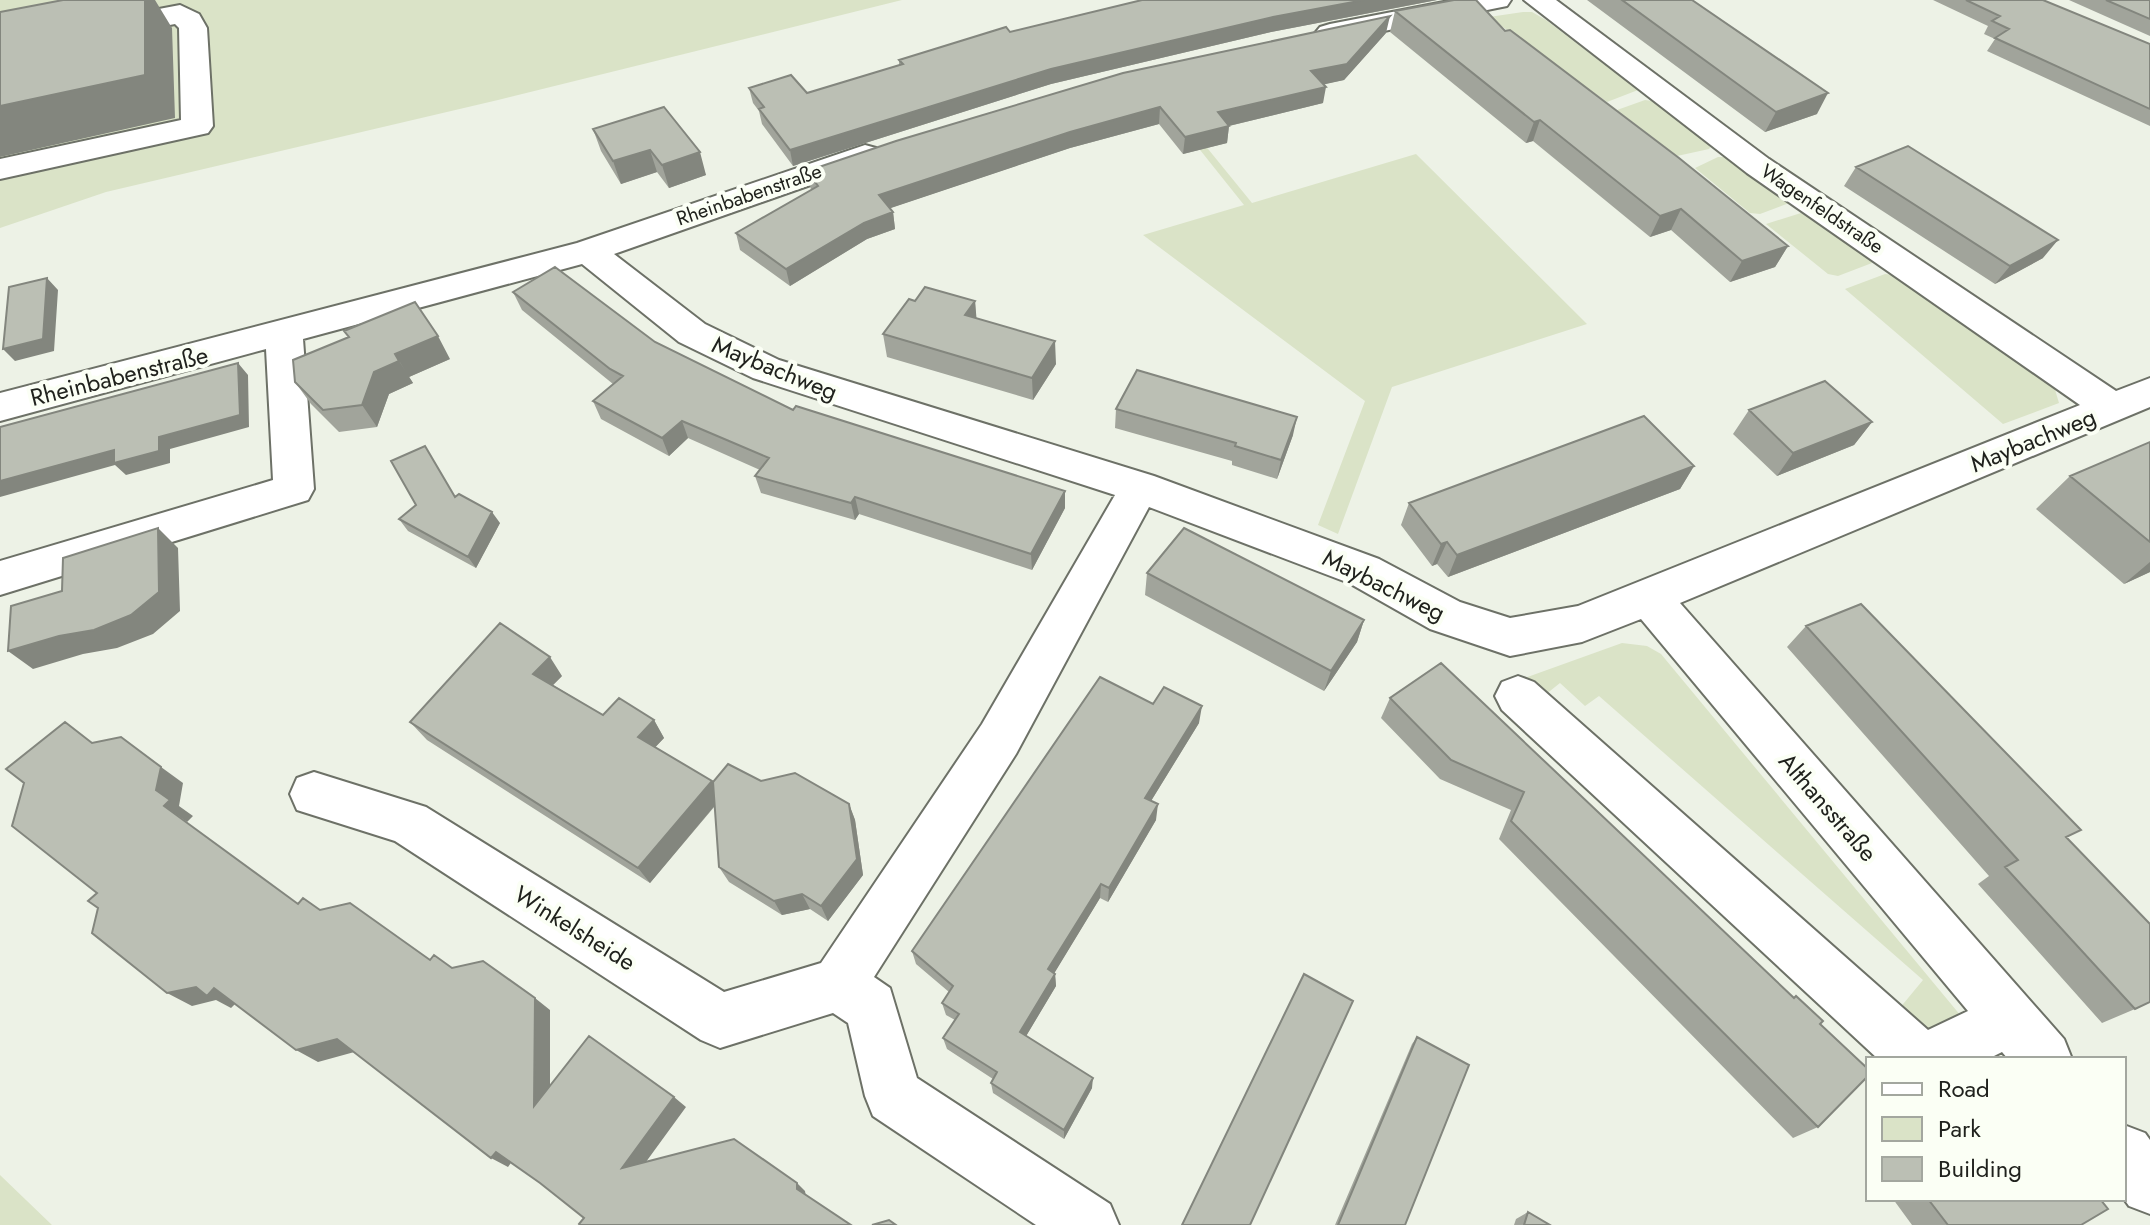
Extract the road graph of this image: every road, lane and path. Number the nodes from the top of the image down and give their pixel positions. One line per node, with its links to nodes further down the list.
1 (1497, 0): 3 (street)
2 (1538, 0): 11 (street, Wagenfeldstraße)
3 (1301, 38)
4 (0, 48): 6 (street)
5 (888, 147): 7 (street, Rheinbabenstraße)
6 (0, 169)
7 (588, 251): 8 (street, Rheinbabenstraße); 12 (street, Maybachweg)
8 (284, 334): 10 (street, Rheinbabenstraße); 13 (street)
9 (2150, 392): 11 (street, Maybachweg)
10 (0, 407)
11 (2113, 408): 14 (street, Maybachweg)
12 (1140, 487): 14 (street, Maybachweg); 17 (street)
13 (0, 578)
14 (1647, 595): 18 (street, Althansstraße)
15 (1518, 696): 19 (street)
16 (314, 794): 17 (street, Winkelsheide)
17 (838, 985): 23 (street)
18 (2027, 1039): 20 (street, Althansstraße)
19 (1917, 1057)
20 (1939, 1057)
21 (2126, 1156): 22 (street)
22 (2150, 1185)
23 (1089, 1225)

